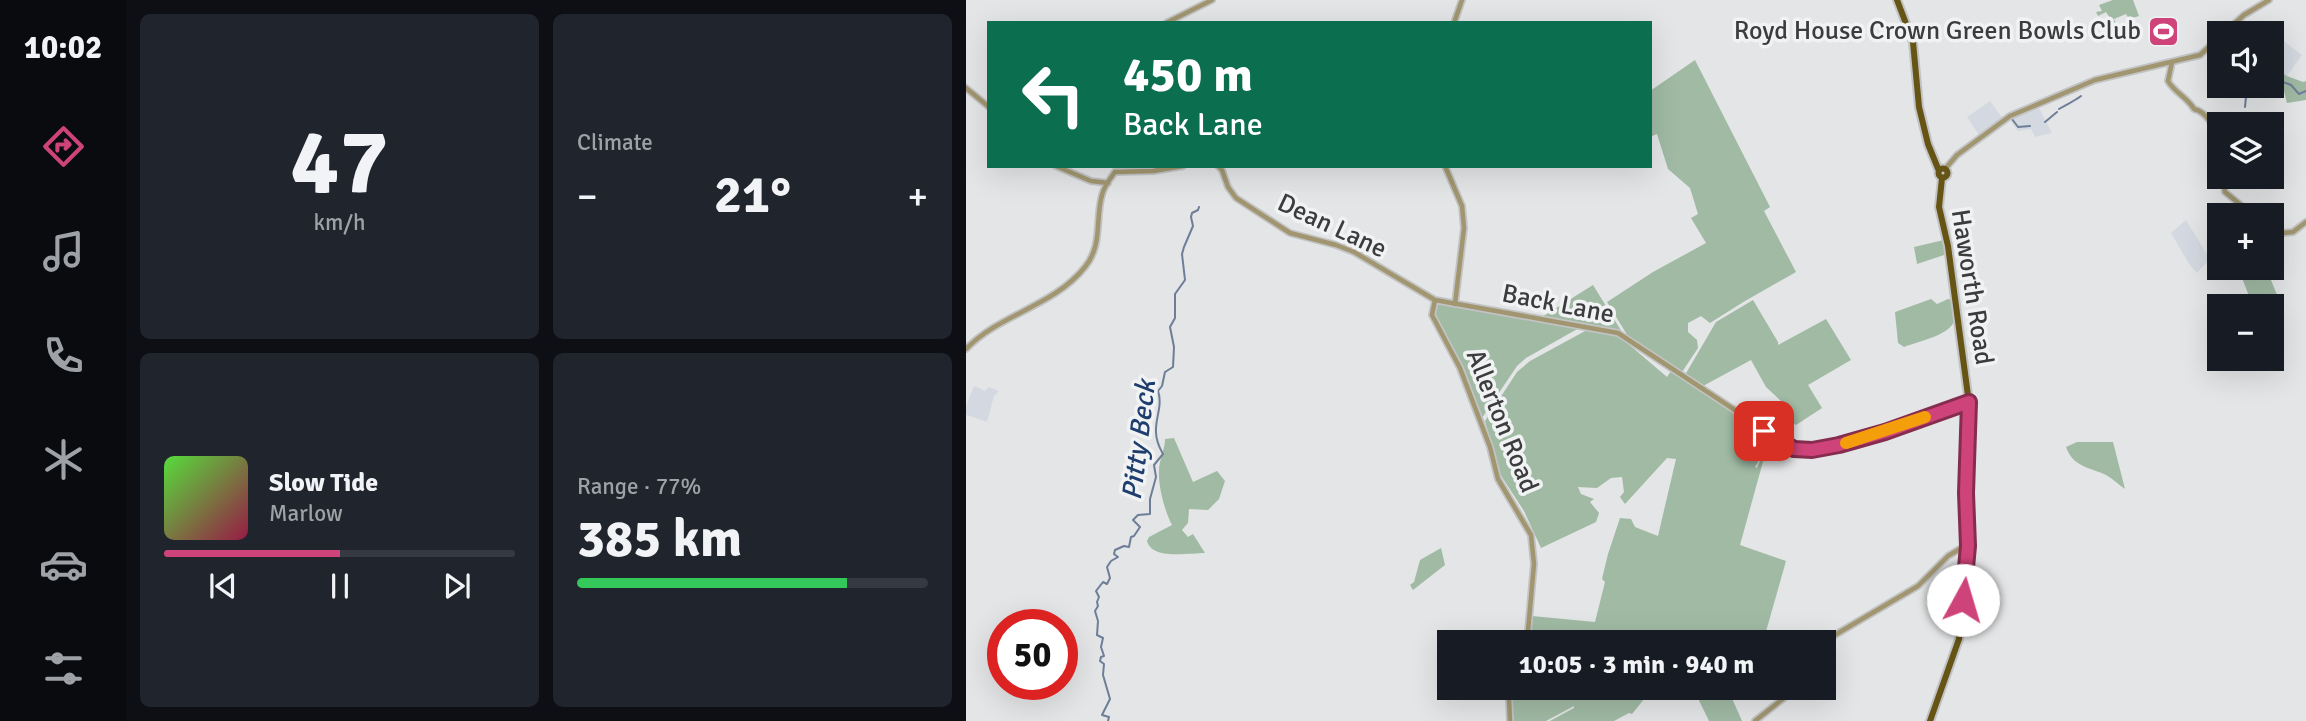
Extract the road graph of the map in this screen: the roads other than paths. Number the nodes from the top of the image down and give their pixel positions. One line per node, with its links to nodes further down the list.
1 (1212, 0): 5 (street)
2 (1462, 0): 6 (street)
3 (1897, 0): 18 (main road, Haworth Road)
4 (2269, 0): 7 (street)
5 (1170, 21)
6 (1455, 21)
7 (2237, 21)
8 (2207, 49): 9 (street)
9 (2172, 61): 12 (street); 18 (street)
10 (966, 88): 11 (street)
11 (987, 105)
12 (2207, 119)
13 (1061, 168): 20 (street)
14 (1171, 168): 17 (street)
15 (1220, 168): 25 (street, Dean Lane)
16 (1445, 168): 26 (street)
17 (1116, 169): 20 (street)
18 (1942, 175): 19 (main road); 28 (main road, Haworth Road)
19 (1951, 180)
20 (1108, 183): 27 (street)
21 (2224, 189): 22 (street)
22 (2238, 203)
23 (2306, 222): 24 (street)
24 (2284, 233)
25 (1435, 300): 26 (street, Back Lane); 30 (street, Allerton Road)
26 (1455, 304): 28 (street, Back Lane)
27 (966, 349)
28 (1969, 402): 29 (main road, Haworth Road)
29 (1968, 546): 31 (street); 36 (main road, Haworth Road)
30 (1528, 630)
31 (1836, 634)
32 (1509, 700): 34 (street)
33 (1781, 700): 35 (street)
34 (1510, 721)
35 (1755, 721)
36 (1930, 721)

